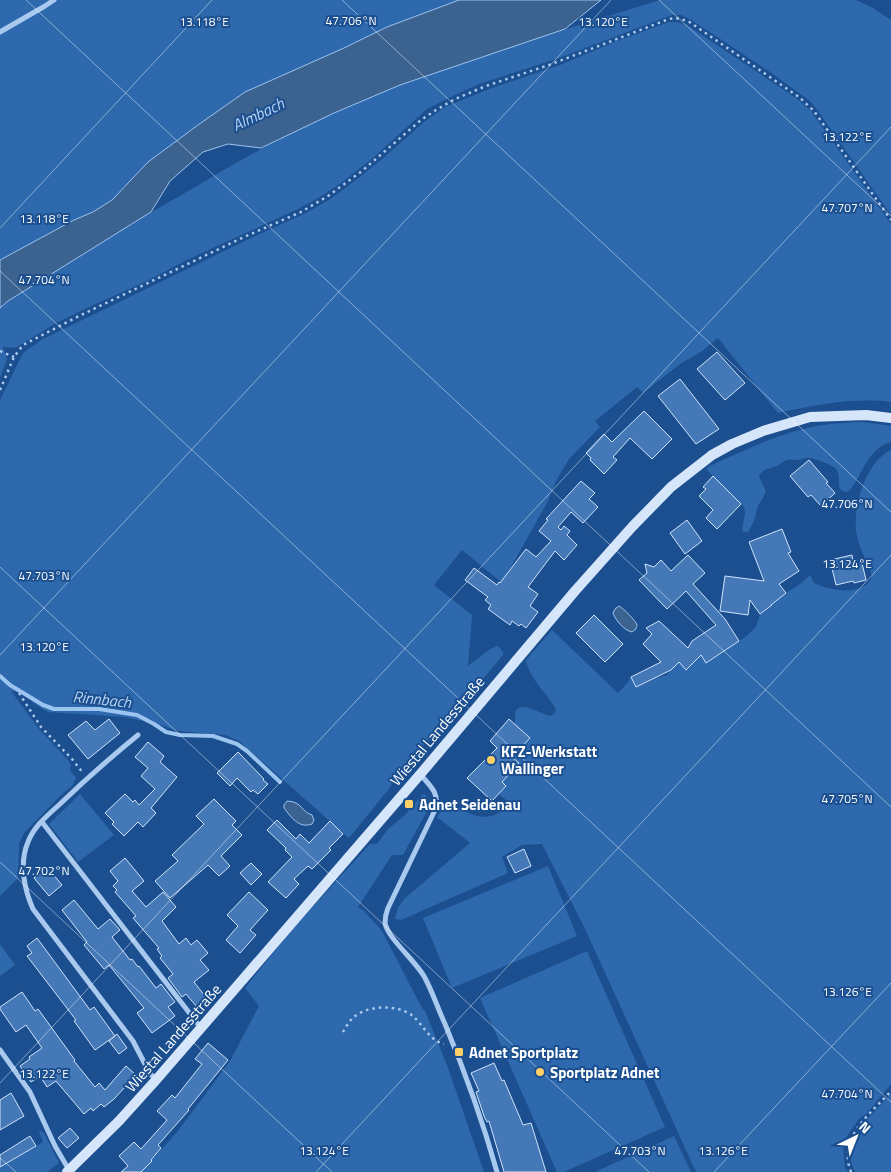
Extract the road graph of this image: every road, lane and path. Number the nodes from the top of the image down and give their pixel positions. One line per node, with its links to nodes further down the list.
1 (54, 0): 2 (street)
2 (0, 32)
3 (891, 220): 5 (path)
4 (0, 351): 5 (path)
5 (14, 357): 6 (path)
6 (0, 390)
7 (891, 418): 10 (main road, Wiestal Landesstraße)
8 (19, 693): 11 (path)
9 (138, 735): 11 (street)
10 (420, 774): 13 (main road, Wiestal Landesstraße); 15 (street)
11 (87, 778): 12 (street)
12 (42, 822): 13 (street); 17 (street)
13 (202, 1028): 17 (main road, Wiestal Landesstraße)
14 (343, 1032): 15 (path)
15 (453, 1043): 20 (street)
16 (0, 1050): 19 (street)
17 (156, 1080): 19 (main road, Wiestal Landesstraße)
18 (891, 1091): 21 (path)
19 (68, 1171)
20 (497, 1172)
21 (851, 1172)

